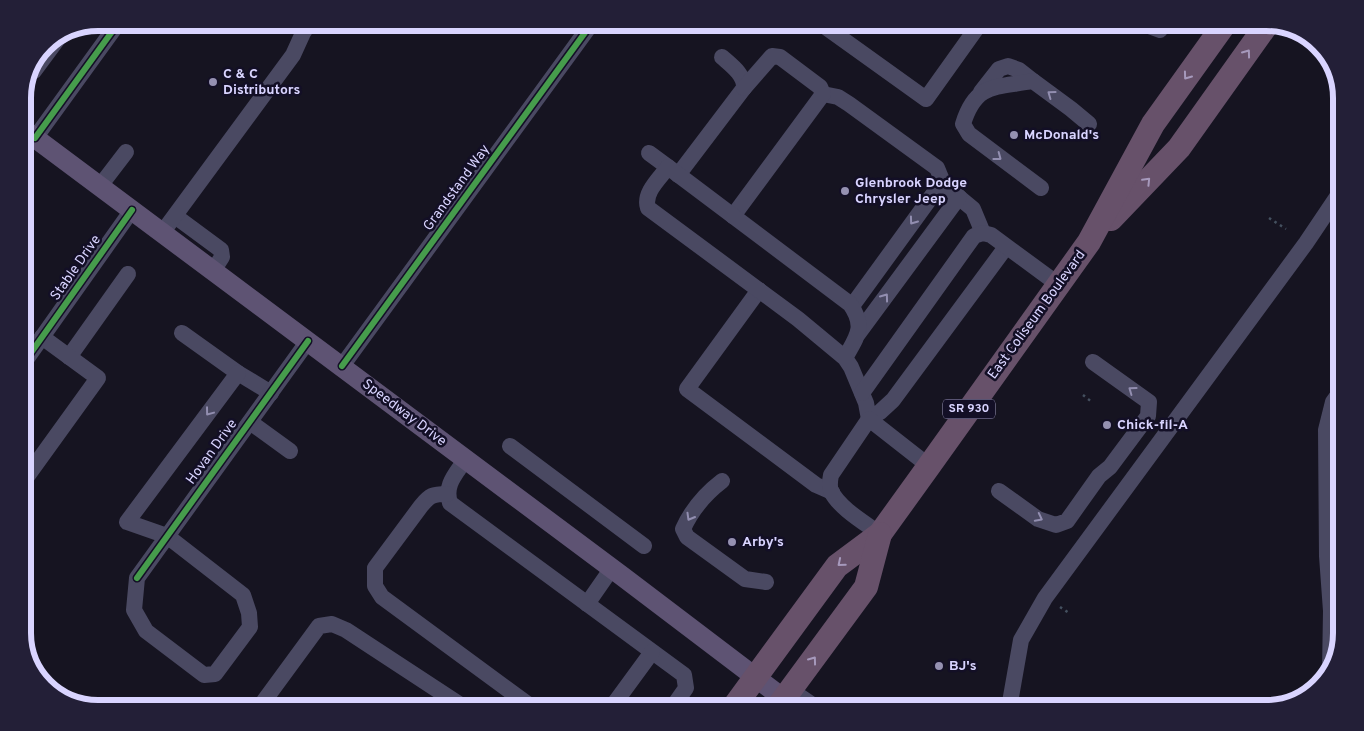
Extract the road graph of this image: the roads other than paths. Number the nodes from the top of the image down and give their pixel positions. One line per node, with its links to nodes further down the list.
1 (111, 31): 12 (street)
2 (304, 31): 23 (street)
3 (586, 31): 42 (street, Grandstand Way)
4 (831, 31): 5 (street)
5 (974, 31)
6 (1220, 31): 27 (highway, East Coliseum Boulevard / SR 930, one-way to 27)
7 (1262, 31): 27 (highway, East Coliseum Boulevard / SR 930, one-way to 7)
8 (722, 57): 9 (street)
9 (744, 88): 10 (street); 16 (street)
10 (823, 94): 17 (street); 24 (street)
11 (1089, 124): 19 (street, one-way to 19)
12 (31, 130)
13 (31, 134): 18 (main road, Speedway Drive)
14 (126, 152): 18 (street)
15 (649, 153): 16 (street)
16 (673, 171): 24 (street); 32 (street)
17 (942, 182): 20 (street); 33 (street, one-way to 33)
18 (100, 186): 22 (main road, Speedway Drive)
19 (1040, 188)
20 (959, 198): 26 (street); 35 (street, one-way to 20)
21 (1333, 203): 75 (street)
22 (132, 210): 25 (main road, Speedway Drive); 36 (street, Stable Drive)
23 (175, 216): 25 (street); 29 (street)
24 (733, 216): 33 (street)
25 (162, 233): 29 (main road, Speedway Drive)
26 (983, 233): 28 (street); 45 (street)
27 (1089, 242): 31 (highway, East Coliseum Boulevard / SR 930)
28 (1006, 247): 31 (street); 47 (street)
29 (214, 271): 37 (main road, Speedway Drive)
30 (128, 274): 39 (street)
31 (1059, 284): 52 (highway, East Coliseum Boulevard / SR 930)
32 (759, 290): 40 (street); 56 (street)
33 (852, 306): 35 (street)
34 (182, 333): 43 (street)
35 (856, 336): 40 (street)
36 (42, 337): 38 (street, Stable Drive); 39 (street)
37 (308, 342): 42 (main road, Speedway Drive); 44 (street, Hovan Drive)
38 (31, 353)
39 (68, 357): 53 (street)
40 (845, 358): 45 (street)
41 (1093, 362): 55 (street, one-way to 41)
42 (342, 366): 51 (main road, Speedway Drive)
43 (238, 373): 44 (street); 59 (street, one-way to 59)
44 (271, 393): 48 (street, Hovan Drive)
45 (862, 393): 47 (street)
46 (1333, 402): 64 (street)
47 (869, 419): 52 (street); 56 (street)
48 (250, 422): 50 (street); 59 (street, Hovan Drive)
49 (510, 446): 60 (street)
50 (290, 451)
51 (465, 460): 57 (street); 61 (main road, Speedway Drive)
52 (929, 466): 58 (highway, East Coliseum Boulevard / SR 930)
53 (31, 471)
54 (722, 481): 62 (street, one-way to 62)
55 (999, 491)
56 (832, 492): 58 (street)
57 (447, 494): 63 (street); 69 (street)
58 (880, 534): 66 (highway, East Coliseum Boulevard / SR 930, one-way to 66); 74 (highway, East Coliseum Boulevard / SR 930, one-way to 58)
59 (167, 536): 59 (street, Hovan Drive)
60 (644, 546)
61 (612, 568): 63 (street); 66 (main road, Speedway Drive)
62 (766, 582)
63 (587, 604): 65 (street)
64 (1330, 649)
65 (652, 652): 70 (street); 71 (street)
66 (756, 676): 72 (highway, SR 930); 73 (main road, Speedway Drive)
67 (265, 700): 68 (street)
68 (452, 700)
69 (522, 700)
70 (617, 700)
71 (678, 700)
72 (739, 700)
73 (779, 700)
74 (787, 700)
75 (1010, 700)

